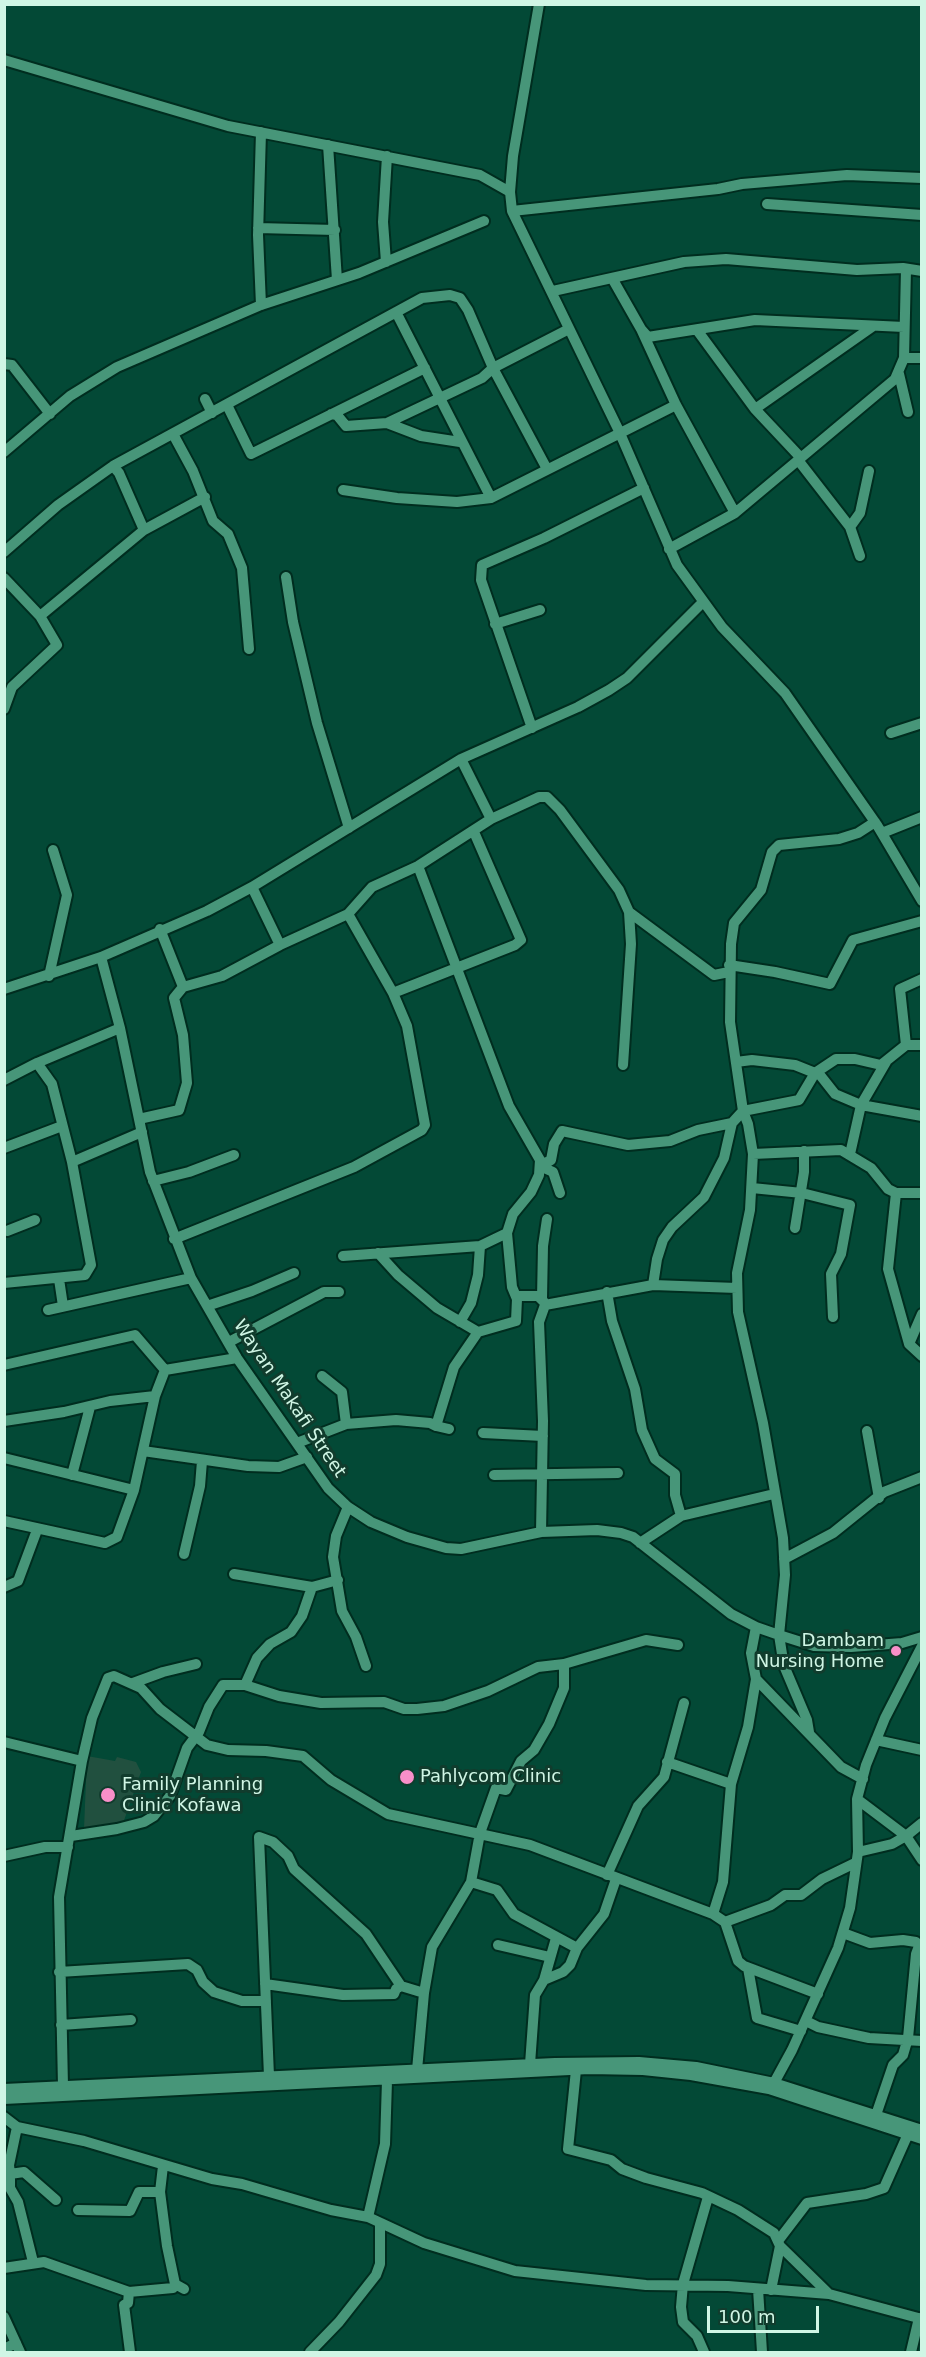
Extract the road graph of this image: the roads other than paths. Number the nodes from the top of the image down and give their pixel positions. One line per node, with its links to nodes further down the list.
1 (538, 4): 7 (street)
2 (4, 60): 3 (street)
3 (261, 132): 4 (street); 12 (street)
4 (328, 145): 5 (street); 13 (street)
5 (387, 156): 7 (street); 14 (street)
6 (921, 178): 9 (street)
7 (510, 192): 9 (street)
8 (767, 204): 10 (street)
9 (512, 211): 19 (street)
10 (921, 215)
11 (484, 221): 14 (street)
12 (258, 228): 13 (street); 20 (street)
13 (335, 230): 18 (street)
14 (387, 262): 18 (street)
15 (906, 269): 16 (street); 17 (street); 23 (street)
16 (921, 271)
17 (612, 278): 19 (street); 25 (street)
18 (337, 280): 20 (street)
19 (553, 291): 24 (street)
20 (261, 305): 40 (street)
21 (396, 312): 30 (street); 31 (street); 35 (street)
22 (872, 327): 23 (street); 26 (street); 37 (street)
23 (904, 327): 27 (street)
24 (568, 329): 31 (street); 43 (street)
25 (641, 329): 26 (street); 36 (street)
26 (697, 330): 37 (street)
27 (904, 358): 28 (street); 32 (street)
28 (921, 358)
29 (4, 364): 40 (street)
30 (425, 368): 34 (street); 41 (street)
31 (493, 368): 34 (street); 49 (street)
32 (899, 374): 38 (street); 47 (street)
33 (205, 399): 39 (street)
34 (440, 399): 42 (street); 45 (street)
35 (227, 405): 39 (street); 41 (street)
36 (676, 405): 43 (street); 55 (street)
37 (755, 410): 47 (street)
38 (908, 412)
39 (212, 413): 44 (street)
40 (50, 414): 46 (street)
41 (331, 414): 42 (street)
42 (387, 423): 45 (street)
43 (619, 431): 49 (street); 51 (street)
44 (173, 434): 48 (street); 53 (street)
45 (460, 442): 54 (street)
46 (4, 452)
47 (799, 459): 55 (street); 56 (street)
48 (113, 466): 57 (street); 59 (street)
49 (547, 469): 54 (street)
50 (869, 471): 56 (street)
51 (644, 488): 58 (street); 66 (street)
52 (343, 490): 54 (street)
53 (205, 497): 57 (street); 67 (street)
54 (491, 498)
55 (735, 513): 58 (street)
56 (850, 527): 60 (street)
57 (144, 530): 65 (street)
58 (669, 549): 63 (street)
59 (4, 552)
60 (860, 556)
61 (286, 577): 76 (street)
62 (4, 578): 65 (street)
63 (702, 603): 70 (street); 75 (street)
64 (540, 610): 66 (street)
65 (40, 616): 68 (street)
66 (495, 624): 70 (street)
67 (249, 649)
68 (4, 709)
69 (921, 723): 71 (street)
70 (532, 728): 72 (street)
71 (891, 733)
72 (461, 759): 74 (street); 76 (street)
73 (921, 817): 78 (street)
74 (491, 819): 77 (street); 83 (street)
75 (875, 822): 78 (street); 90 (street)
76 (349, 828): 81 (street)
77 (474, 832): 80 (street); 89 (street)
78 (882, 833): 82 (street)
79 (53, 850): 91 (street)
80 (418, 866): 84 (street); 89 (street)
81 (252, 887): 86 (street); 87 (street)
82 (921, 901)
83 (628, 912): 90 (street); 102 (street)
84 (348, 914): 87 (street); 95 (street)
85 (921, 921): 90 (street)
86 (160, 929): 88 (street); 93 (street)
87 (280, 945): 93 (street)
88 (101, 957): 91 (street); 96 (street, Wayan Makafi Street)
89 (455, 967): 95 (street); 118 (street)
90 (729, 969): 100 (street)
91 (49, 976): 94 (street)
92 (921, 979): 97 (street)
93 (183, 987): 108 (street)
94 (4, 989)
95 (393, 993): 130 (street)
96 (120, 1028): 101 (street); 108 (street, Wayan Makafi Street)
97 (906, 1045): 98 (street); 99 (street)
98 (921, 1045)
99 (890, 1056): 103 (street); 105 (street)
100 (736, 1062): 103 (street); 106 (street)
101 (37, 1063): 104 (street); 110 (street)
102 (623, 1065)
103 (815, 1073): 105 (street); 106 (street)
104 (4, 1080)
105 (861, 1105): 107 (street); 115 (street)
106 (742, 1111): 109 (street); 114 (street)
107 (921, 1116)
108 (139, 1119): 111 (street, Wayan Makafi Street)
109 (732, 1123): 118 (street); 138 (street)
110 (62, 1126): 112 (street); 117 (street)
111 (142, 1132): 117 (street); 119 (street, Wayan Makafi Street)
112 (4, 1148)
113 (804, 1151): 114 (street); 115 (street); 122 (street)
114 (753, 1154): 120 (street)
115 (850, 1154): 123 (street)
116 (234, 1155): 119 (street)
117 (72, 1162): 136 (street)
118 (540, 1166): 121 (street); 129 (street)
119 (153, 1181): 130 (street, Wayan Makafi Street)
120 (752, 1188): 122 (street); 139 (street)
121 (560, 1193)
122 (802, 1193): 127 (street); 148 (street)
123 (896, 1193): 124 (street); 152 (street)
124 (921, 1193)
125 (547, 1219): 143 (street)
126 (35, 1220): 128 (street)
127 (795, 1228)
128 (5, 1229)
129 (507, 1233): 131 (street); 142 (street)
130 (174, 1239): 135 (street, Wayan Makafi Street)
131 (480, 1246): 132 (street); 149 (street)
132 (378, 1253): 133 (street); 149 (street)
133 (343, 1256)
134 (294, 1273): 145 (street)
135 (191, 1278): 144 (street); 145 (street, Wayan Makafi Street)
136 (59, 1279): 137 (street); 144 (street)
137 (4, 1283)
138 (653, 1285): 139 (street); 141 (street)
139 (737, 1288): 178 (street)
140 (339, 1292): 151 (street)
141 (607, 1292): 143 (street); 181 (street)
142 (517, 1299): 143 (street); 150 (street)
143 (544, 1302): 166 (street)
144 (63, 1306): 146 (street)
145 (207, 1306): 151 (street, Wayan Makafi Street)
146 (48, 1310)
147 (921, 1314): 152 (street)
148 (833, 1317)
149 (460, 1322): 150 (street)
150 (478, 1332): 162 (street)
151 (229, 1342): 154 (street, Wayan Makafi Street)
152 (909, 1344): 153 (street)
153 (921, 1356)
154 (237, 1358): 156 (street); 167 (street, Wayan Makafi Street)
155 (4, 1365): 156 (street)
156 (165, 1370): 158 (street)
157 (322, 1376): 161 (street)
158 (155, 1396): 159 (street); 168 (street)
159 (90, 1407): 160 (street); 174 (street)
160 (4, 1421)
161 (346, 1424): 162 (street); 167 (street)
162 (436, 1426): 163 (street)
163 (449, 1429)
164 (867, 1431): 179 (street)
165 (483, 1433): 166 (street)
166 (543, 1436): 173 (street)
167 (297, 1443): 169 (street, Wayan Makafi Street)
168 (143, 1450): 171 (street); 177 (street)
169 (307, 1457): 171 (street); 180 (street, Wayan Makafi Street)
170 (4, 1458): 174 (street)
171 (202, 1461): 186 (street)
172 (618, 1473): 173 (street)
173 (540, 1474): 175 (street); 184 (street)
174 (72, 1475): 177 (street)
175 (494, 1475)
176 (921, 1477): 179 (street)
177 (134, 1490): 183 (street)
178 (774, 1494): 181 (street); 187 (street)
179 (879, 1498): 187 (street)
180 (348, 1507): 184 (street, Wayan Makafi Street); 189 (street)
181 (681, 1516): 185 (street)
182 (4, 1521): 183 (street)
183 (37, 1530): 190 (street)
184 (541, 1532): 185 (street, Wayan Makafi Street)
185 (640, 1543): 192 (street, Wayan Makafi Street)
186 (184, 1554)
187 (784, 1559): 193 (street)
188 (234, 1574): 191 (street)
189 (338, 1580): 191 (street); 199 (street)
190 (4, 1587)
191 (312, 1587): 202 (street)
192 (756, 1627): 193 (street, Wayan Makafi Street); 200 (street)
193 (779, 1635): 194 (street, Wayan Makafi Street); 204 (street)
194 (921, 1637)
195 (678, 1645): 198 (street)
196 (921, 1646): 206 (street)
197 (196, 1664): 201 (street)
198 (564, 1664): 202 (street); 215 (street)
199 (366, 1666)
200 (756, 1679): 204 (street); 212 (street)
201 (133, 1683): 205 (street); 209 (street)
202 (245, 1685): 205 (street)
203 (684, 1703): 210 (street)
204 (808, 1732): 211 (street)
205 (195, 1738): 215 (street); 217 (street)
206 (876, 1740): 208 (street); 211 (street)
207 (4, 1742): 209 (street)
208 (921, 1750)
209 (82, 1761): 217 (street)
210 (667, 1762): 212 (street); 221 (street)
211 (863, 1779): 213 (street)
212 (731, 1784): 223 (street)
213 (857, 1799): 216 (street); 219 (street)
214 (921, 1823): 216 (street)
215 (480, 1833): 221 (street); 222 (street)
216 (906, 1836): 219 (street); 220 (street)
217 (70, 1841): 218 (street); 232 (street)
218 (4, 1856)
219 (856, 1858): 224 (street); 225 (street)
220 (921, 1860)
221 (611, 1877): 223 (street); 229 (street)
222 (471, 1882): 226 (street); 236 (street)
223 (713, 1914): 224 (street)
224 (725, 1922): 231 (street)
225 (843, 1933): 228 (street); 237 (street)
226 (556, 1938): 229 (street); 230 (street)
227 (498, 1945): 230 (street)
228 (920, 1947): 242 (street)
229 (577, 1948): 233 (street)
230 (550, 1957): 233 (street)
231 (748, 1968): 237 (street); 241 (street)
232 (59, 1972): 238 (street); 240 (street)
233 (544, 1980): 244 (street)
234 (265, 1984): 235 (street); 235 (street); 238 (street)
235 (402, 1986): 236 (street)
236 (424, 1993): 245 (street)
237 (818, 1994): 241 (street)
238 (266, 2001): 247 (street)
239 (131, 2020): 240 (street)
240 (61, 2025): 250 (street)
241 (803, 2026): 242 (street); 249 (street)
242 (909, 2038): 243 (street); 253 (street)
243 (921, 2041)
244 (530, 2064): 245 (street); 249 (street)
245 (417, 2070): 247 (street)
246 (576, 2070): 248 (street); 257 (street); 262 (street)
247 (269, 2076): 250 (street)
248 (387, 2081): 252 (street); 265 (street)
249 (774, 2083): 253 (street)
250 (63, 2086): 251 (street)
251 (4, 2089)
252 (4, 2099)
253 (876, 2115): 256 (street)
254 (4, 2117): 255 (street)
255 (17, 2127): 259 (street); 260 (street)
256 (921, 2130)
257 (908, 2134): 258 (street); 267 (street)
258 (921, 2139)
259 (163, 2166): 261 (street); 265 (street)
260 (10, 2174): 263 (street); 268 (street)
261 (160, 2192): 264 (street); 273 (street)
262 (708, 2197): 267 (street); 270 (street)
263 (56, 2200)
264 (78, 2210)
265 (368, 2217): 266 (street)
266 (380, 2223): 270 (street); 280 (street)
267 (779, 2243): 272 (street); 274 (street)
268 (33, 2262): 269 (street); 273 (street)
269 (4, 2268)
270 (683, 2284): 271 (street); 281 (street)
271 (758, 2289): 272 (street); 282 (street)
272 (771, 2290): 274 (street)
273 (129, 2292): 279 (street)
274 (829, 2294): 276 (street)
275 (4, 2317): 277 (street)
276 (920, 2318): 283 (street)
277 (18, 2348): 278 (street)
278 (4, 2349)
279 (130, 2352)
280 (310, 2352)
281 (704, 2352)
282 (762, 2352)
283 (910, 2352)

